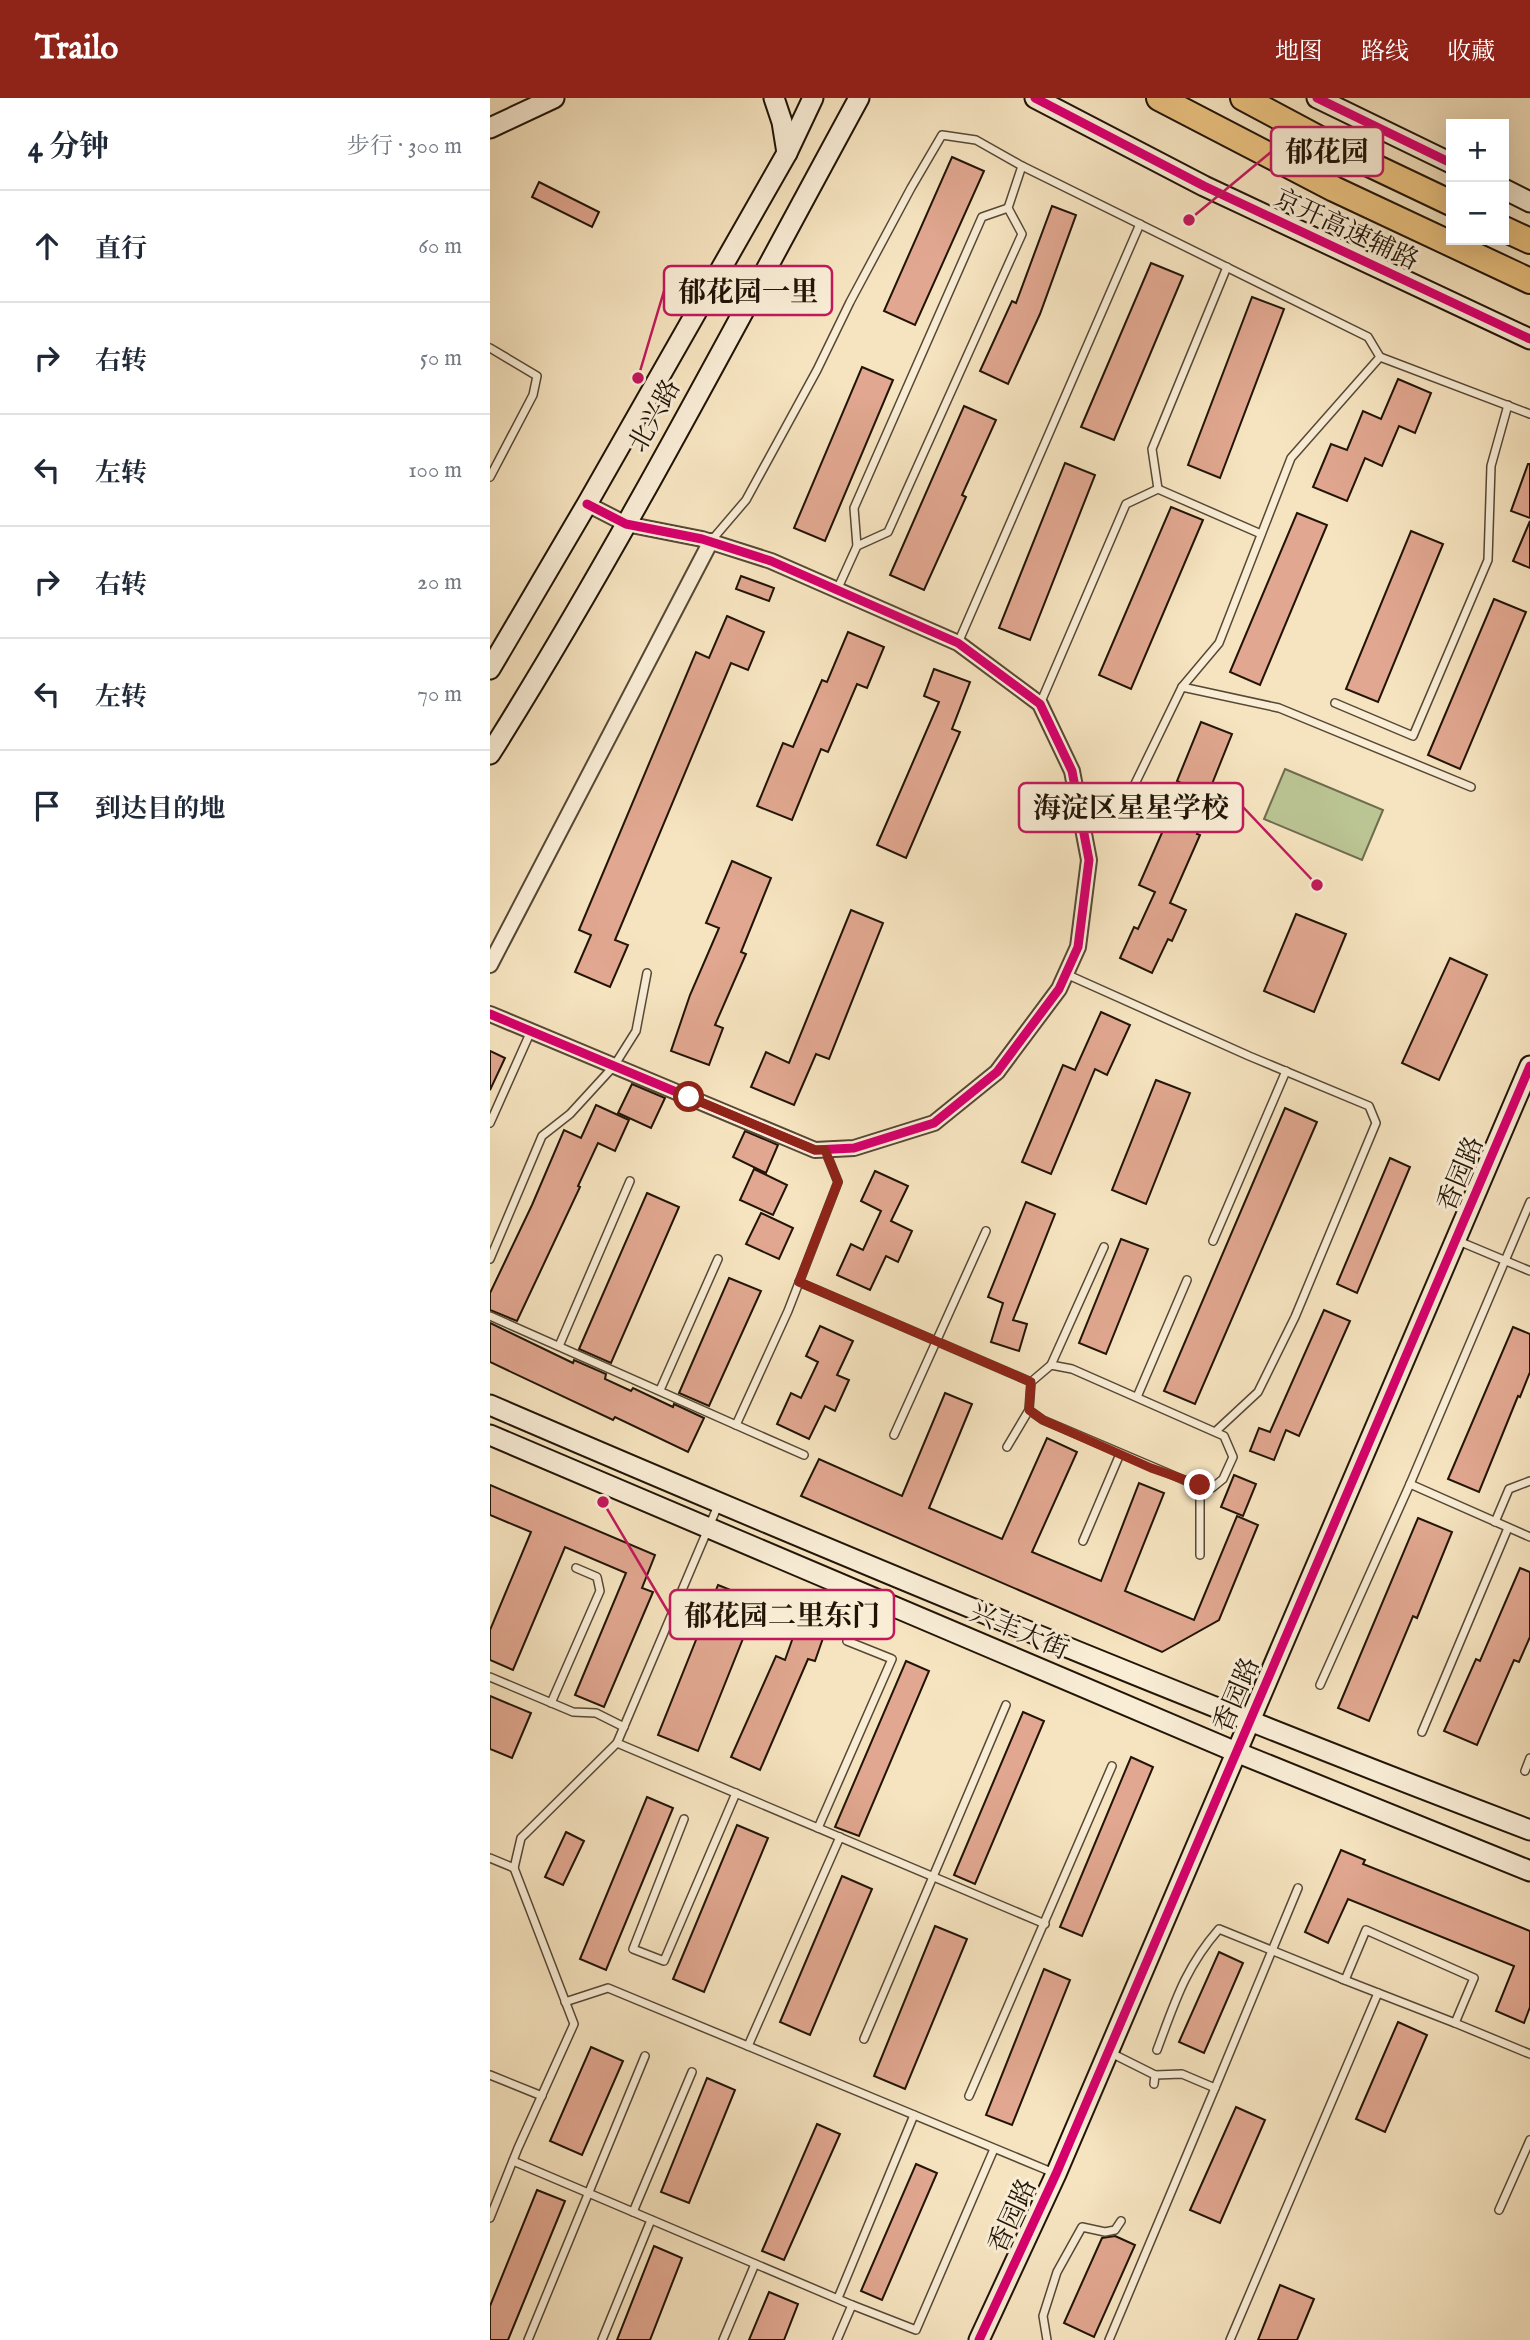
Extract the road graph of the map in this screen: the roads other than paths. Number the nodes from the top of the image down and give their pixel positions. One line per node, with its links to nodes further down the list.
1 (554, 98): 9 (main road)
2 (774, 98): 10 (main road)
3 (813, 98): 10 (main road, 北兴路)
4 (859, 98): 30 (main road, 北兴路)
5 (1035, 98): 22 (main road, 京开高速辅路)
6 (1159, 98): 21 (highway)
7 (1243, 98): 14 (highway)
8 (1317, 98): 11 (main road)
9 (490, 128)
10 (786, 153): 29 (main road, 北兴路)
11 (1446, 161)
12 (1022, 166): 16 (lane); 17 (lane); 32 (lane)
13 (1509, 192): 15 (main road)
14 (1446, 201)
15 (1530, 202)
16 (1008, 208): 33 (lane); 33 (lane)
17 (1140, 224): 20 (lane); 35 (lane)
18 (1509, 231): 19 (highway)
19 (1530, 241)
20 (1227, 267): 24 (lane); 28 (lane)
21 (1530, 281)
22 (1530, 339)
23 (490, 348): 27 (lane)
24 (1380, 358): 25 (lane); 31 (lane)
25 (1508, 405): 26 (lane); 38 (lane)
26 (1530, 414)
27 (490, 477)
28 (1158, 489): 31 (lane); 39 (lane)
29 (587, 503): 30 (street); 36 (main road, 北兴路)
30 (626, 524): 32 (street); 40 (main road, 北兴路)
31 (1261, 534): 37 (lane)
32 (711, 541): 34 (street); 43 (street)
33 (857, 546): 34 (lane)
34 (837, 590): 35 (street)
35 (958, 643): 39 (street)
36 (490, 669)
37 (1182, 688): 41 (lane); 42 (lane)
38 (1335, 703)
39 (1040, 704): 42 (street)
40 (490, 754)
41 (1471, 787)
42 (1082, 824): 45 (street)
43 (490, 965)
44 (647, 973): 48 (lane)
45 (1066, 974): 50 (lane); 52 (street)
46 (490, 1014): 47 (street)
47 (531, 1031): 48 (street); 51 (lane)
48 (614, 1066): 52 (street); 59 (lane)
49 (1530, 1066): 56 (main road, 香园路)
50 (1286, 1071): 57 (lane); 75 (lane)
51 (490, 1124)
52 (825, 1150): 64 (lane)
53 (630, 1181): 67 (lane)
54 (1530, 1202): 61 (lane)
55 (986, 1231): 66 (lane)
56 (1455, 1240): 61 (lane); 97 (main road, 香园路)
57 (1213, 1241)
58 (1104, 1247): 68 (lane)
59 (490, 1259)
60 (718, 1259): 70 (lane)
61 (1505, 1261): 62 (lane); 82 (lane)
62 (1530, 1271)
63 (1187, 1280): 71 (lane)
64 (799, 1282): 66 (lane); 74 (lane)
65 (490, 1316): 67 (lane)
66 (937, 1342): 69 (lane); 77 (lane)
67 (559, 1346): 70 (lane)
68 (1051, 1365): 69 (lane); 71 (lane)
69 (1031, 1382): 73 (lane)
70 (660, 1390): 74 (lane)
71 (1137, 1398): 75 (lane)
72 (490, 1405): 84 (main road, 兴丰大街)
73 (1029, 1410): 78 (lane); 79 (lane)
74 (736, 1424): 80 (lane)
75 (1216, 1431): 83 (lane)
76 (490, 1435): 87 (main road, 兴丰大街)
77 (894, 1435)
78 (1007, 1447)
79 (1120, 1454): 83 (lane); 89 (lane)
80 (804, 1455)
81 (1530, 1481): 85 (lane)
82 (1409, 1484): 85 (lane); 94 (lane)
83 (1200, 1485): 90 (lane)
84 (719, 1503): 87 (lane); 97 (main road, 兴丰大街)
85 (1495, 1522): 86 (lane)
86 (1508, 1528): 88 (lane); 99 (lane)
87 (708, 1529): 98 (lane); 101 (main road, 兴丰大街)
88 (1530, 1537)
89 (1083, 1541)
90 (1200, 1555)
91 (576, 1568): 95 (lane)
92 (847, 1641): 107 (lane)
93 (490, 1677): 95 (lane)
94 (1320, 1685)
95 (551, 1703): 98 (lane)
96 (1006, 1705): 113 (lane)
97 (1249, 1721): 101 (main road, 香园路); 108 (main road, 兴丰大街)
98 (624, 1727): 100 (lane)
99 (1422, 1732)
100 (617, 1743): 105 (lane); 111 (lane)
101 (1236, 1752): 112 (main road, 兴丰大街); 124 (main road, 香园路)
102 (1530, 1758): 104 (lane)
103 (1112, 1766): 115 (lane)
104 (1525, 1771)
105 (736, 1793): 106 (lane); 107 (lane)
106 (684, 1819)
107 (818, 1828): 109 (lane)
108 (1530, 1830)
109 (840, 1837): 113 (lane); 122 (lane)
110 (490, 1858): 111 (lane)
111 (514, 1868): 119 (lane)
112 (1530, 1871)
113 (932, 1876): 115 (lane); 121 (lane)
114 (1298, 1888): 116 (lane)
115 (1045, 1924): 133 (lane)
116 (1272, 1950): 117 (lane); 123 (lane); 131 (lane)
117 (1342, 1979): 118 (lane); 120 (lane)
118 (1378, 1993): 120 (lane); 155 (lane)
119 (565, 2002): 122 (lane); 132 (lane)
120 (1455, 2023): 125 (lane)
121 (864, 2039)
122 (748, 2046): 134 (lane)
123 (1157, 2050)
124 (1108, 2052): 129 (lane); 138 (main road, 香园路)
125 (1530, 2054)
126 (645, 2056): 139 (lane)
127 (692, 2072): 141 (lane)
128 (490, 2075): 132 (lane)
129 (1155, 2075): 130 (lane); 131 (lane)
130 (1154, 2084)
131 (1215, 2088): 154 (lane)
132 (542, 2096): 137 (lane)
133 (968, 2096)
134 (914, 2115): 136 (lane); 146 (lane)
135 (1530, 2140): 140 (lane)
136 (995, 2149): 138 (lane); 147 (lane)
137 (513, 2161): 139 (lane); 142 (lane)
138 (1056, 2174): 152 (main road, 香园路)
139 (588, 2193): 141 (lane); 148 (lane)
140 (1499, 2210)
141 (633, 2212): 143 (lane)
142 (490, 2218)
143 (651, 2220): 145 (lane); 149 (lane)
144 (1121, 2221): 153 (lane)
145 (755, 2263): 146 (lane); 150 (lane)
146 (838, 2298): 147 (lane)
147 (852, 2305): 151 (lane)
148 (528, 2340)
149 (602, 2340)
150 (723, 2340)
151 (837, 2340)
152 (979, 2340)
153 (1047, 2340)
154 (1109, 2340)
155 (1230, 2340)

